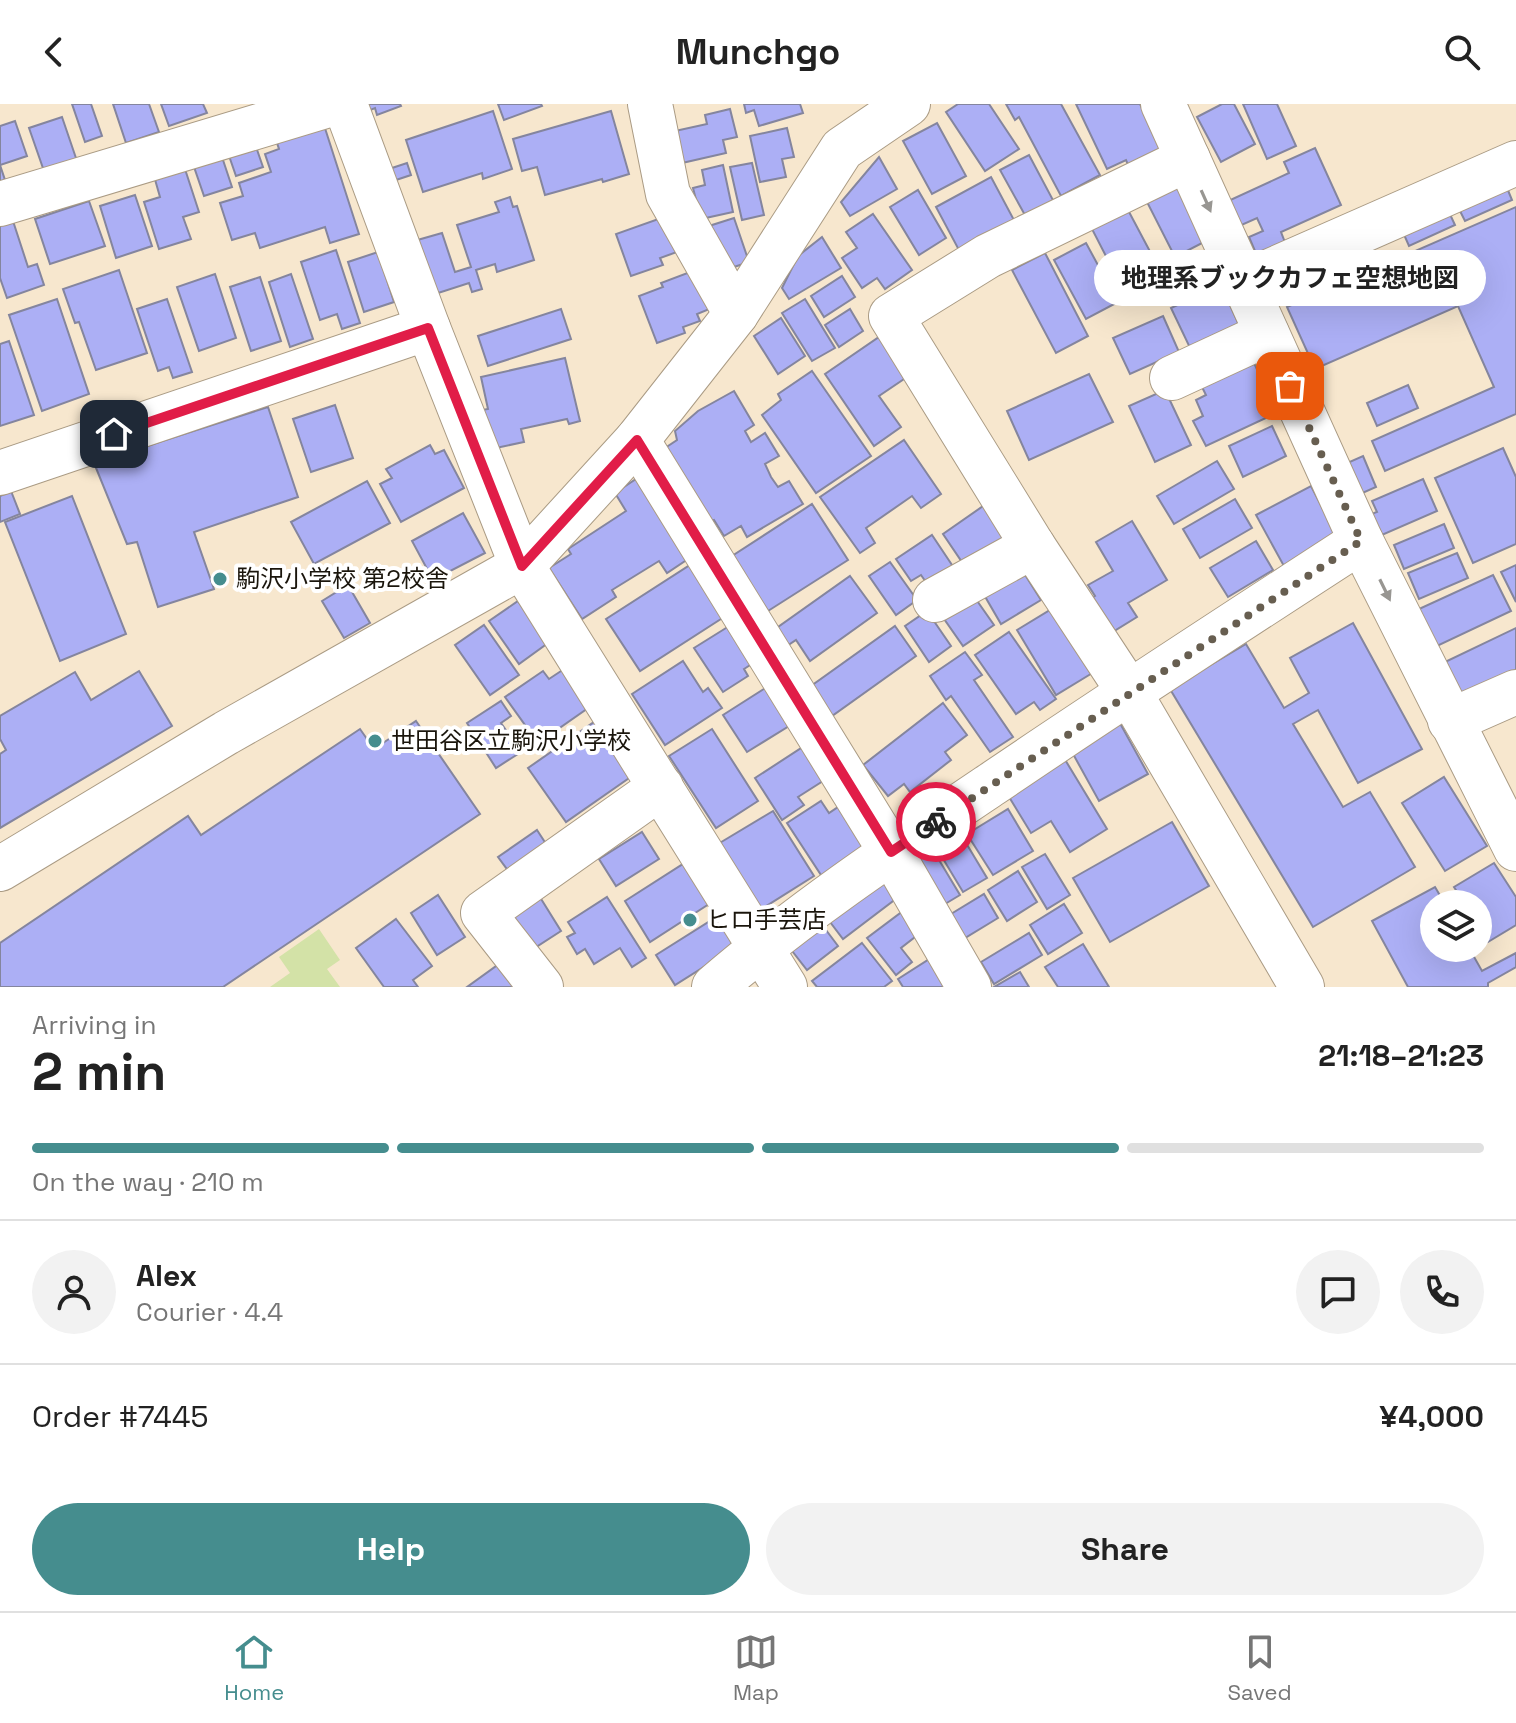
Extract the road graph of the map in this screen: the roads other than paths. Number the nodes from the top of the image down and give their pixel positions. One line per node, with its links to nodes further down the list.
1 (332, 104): 8 (street)
2 (345, 104): 11 (street)
3 (650, 104): 10 (street)
4 (908, 104): 10 (street)
5 (1163, 104): 6 (street)
6 (1188, 159): 9 (street, one-way to 9); 17 (street)
7 (1516, 163): 9 (street)
8 (0, 204)
9 (1243, 283): 12 (street)
10 (736, 314): 14 (street)
11 (428, 328): 15 (street); 18 (street)
12 (1267, 334): 13 (street); 16 (street)
13 (1172, 378)
14 (637, 440): 18 (street); 25 (street)
15 (0, 473)
16 (1361, 541): 20 (street); 22 (street, one-way to 22)
17 (1033, 546): 19 (street); 20 (street)
18 (522, 566): 23 (street); 26 (street)
19 (935, 600)
20 (1129, 692): 25 (street); 32 (street)
21 (1516, 692): 22 (street)
22 (1450, 721): 24 (street)
23 (661, 787): 27 (street); 28 (street)
24 (1516, 849)
25 (891, 852): 27 (street); 31 (street)
26 (0, 869)
27 (760, 947): 29 (street); 30 (street)
28 (541, 987)
29 (714, 987)
30 (785, 987)
31 (969, 987)
32 (1302, 987)

